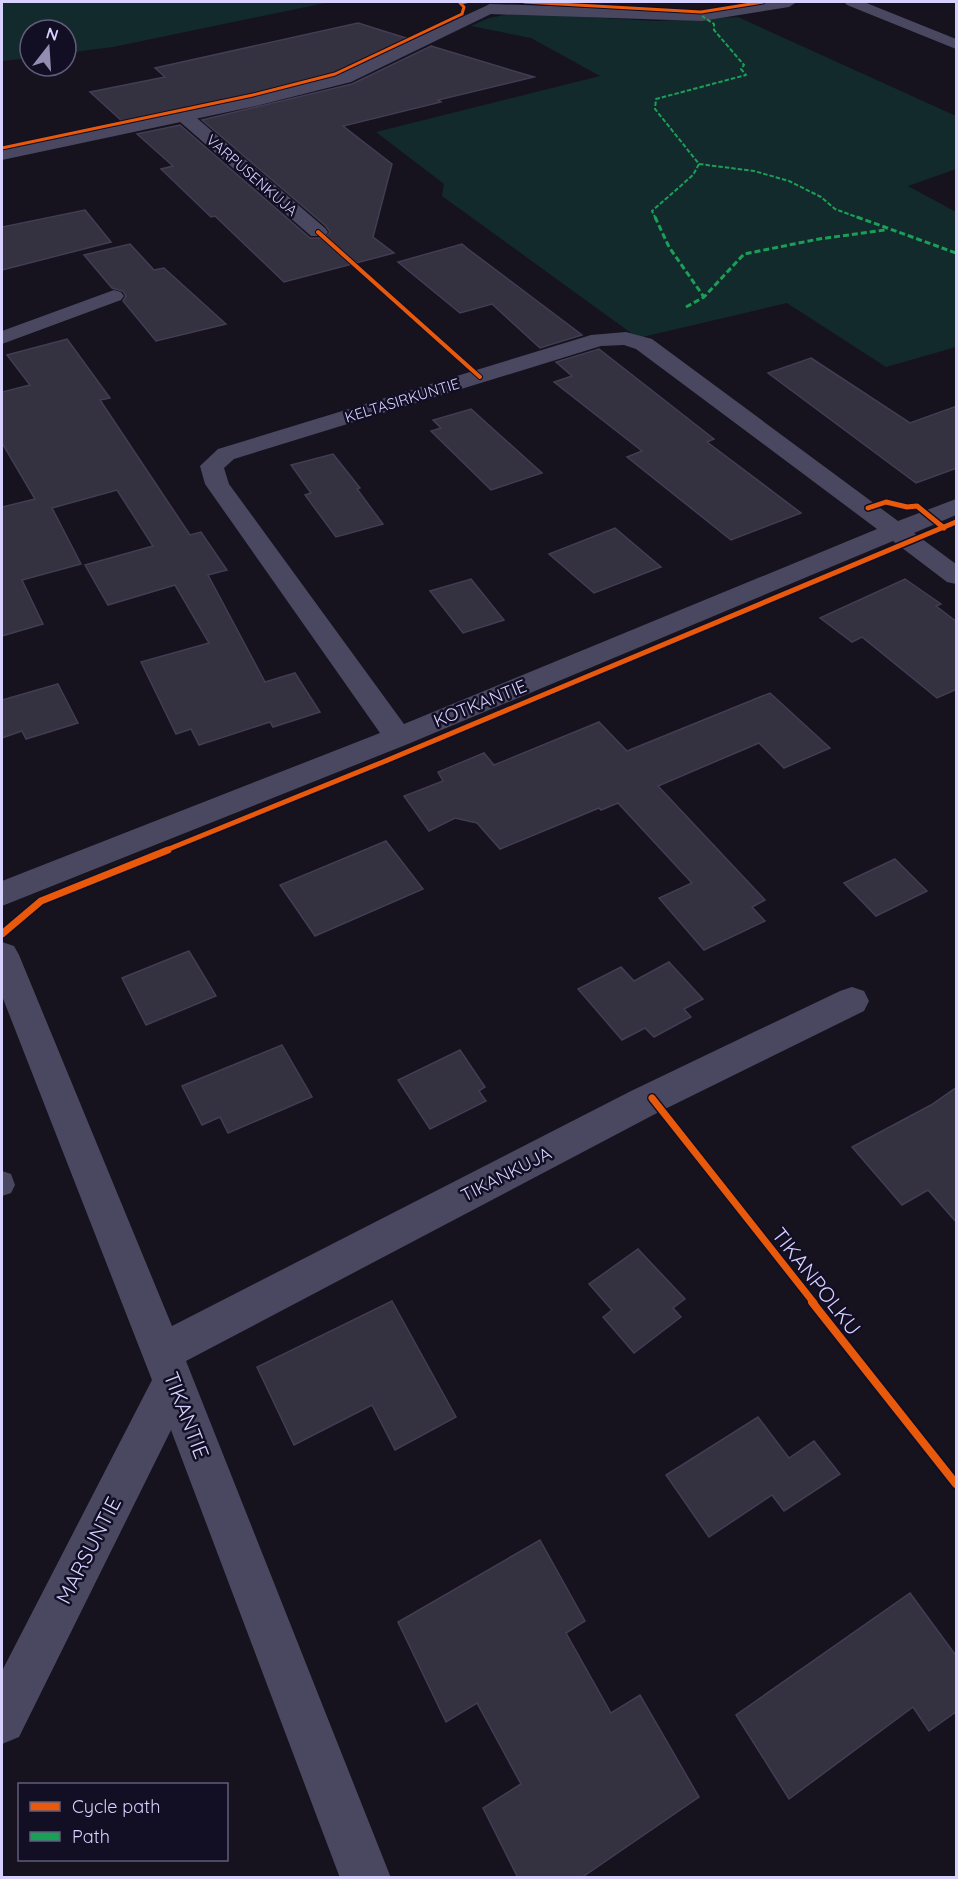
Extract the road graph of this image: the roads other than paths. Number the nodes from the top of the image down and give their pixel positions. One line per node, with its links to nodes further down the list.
1 (789, 2): 3 (street)
2 (852, 2): 4 (street)
3 (483, 5): 5 (street)
4 (957, 44)
5 (185, 117): 6 (street); 7 (street, VARPUSENKUJA)
6 (2, 155)
7 (318, 232)
8 (114, 296): 9 (street)
9 (2, 338)
10 (957, 506): 11 (street, KOTKANTIE)
11 (899, 531): 12 (street); 13 (street, KOTKANTIE); 13 (street, KELTASIRKUNTIE)
12 (957, 576)
13 (398, 737): 14 (street, KOTKANTIE)
14 (2, 894)
15 (2, 956): 17 (street, TIKANTIE)
16 (852, 1001): 17 (street, TIKANKUJA)
17 (168, 1366): 18 (street, MARSUNTIE); 19 (street, TIKANTIE)
18 (2, 1720)
19 (366, 1878)

